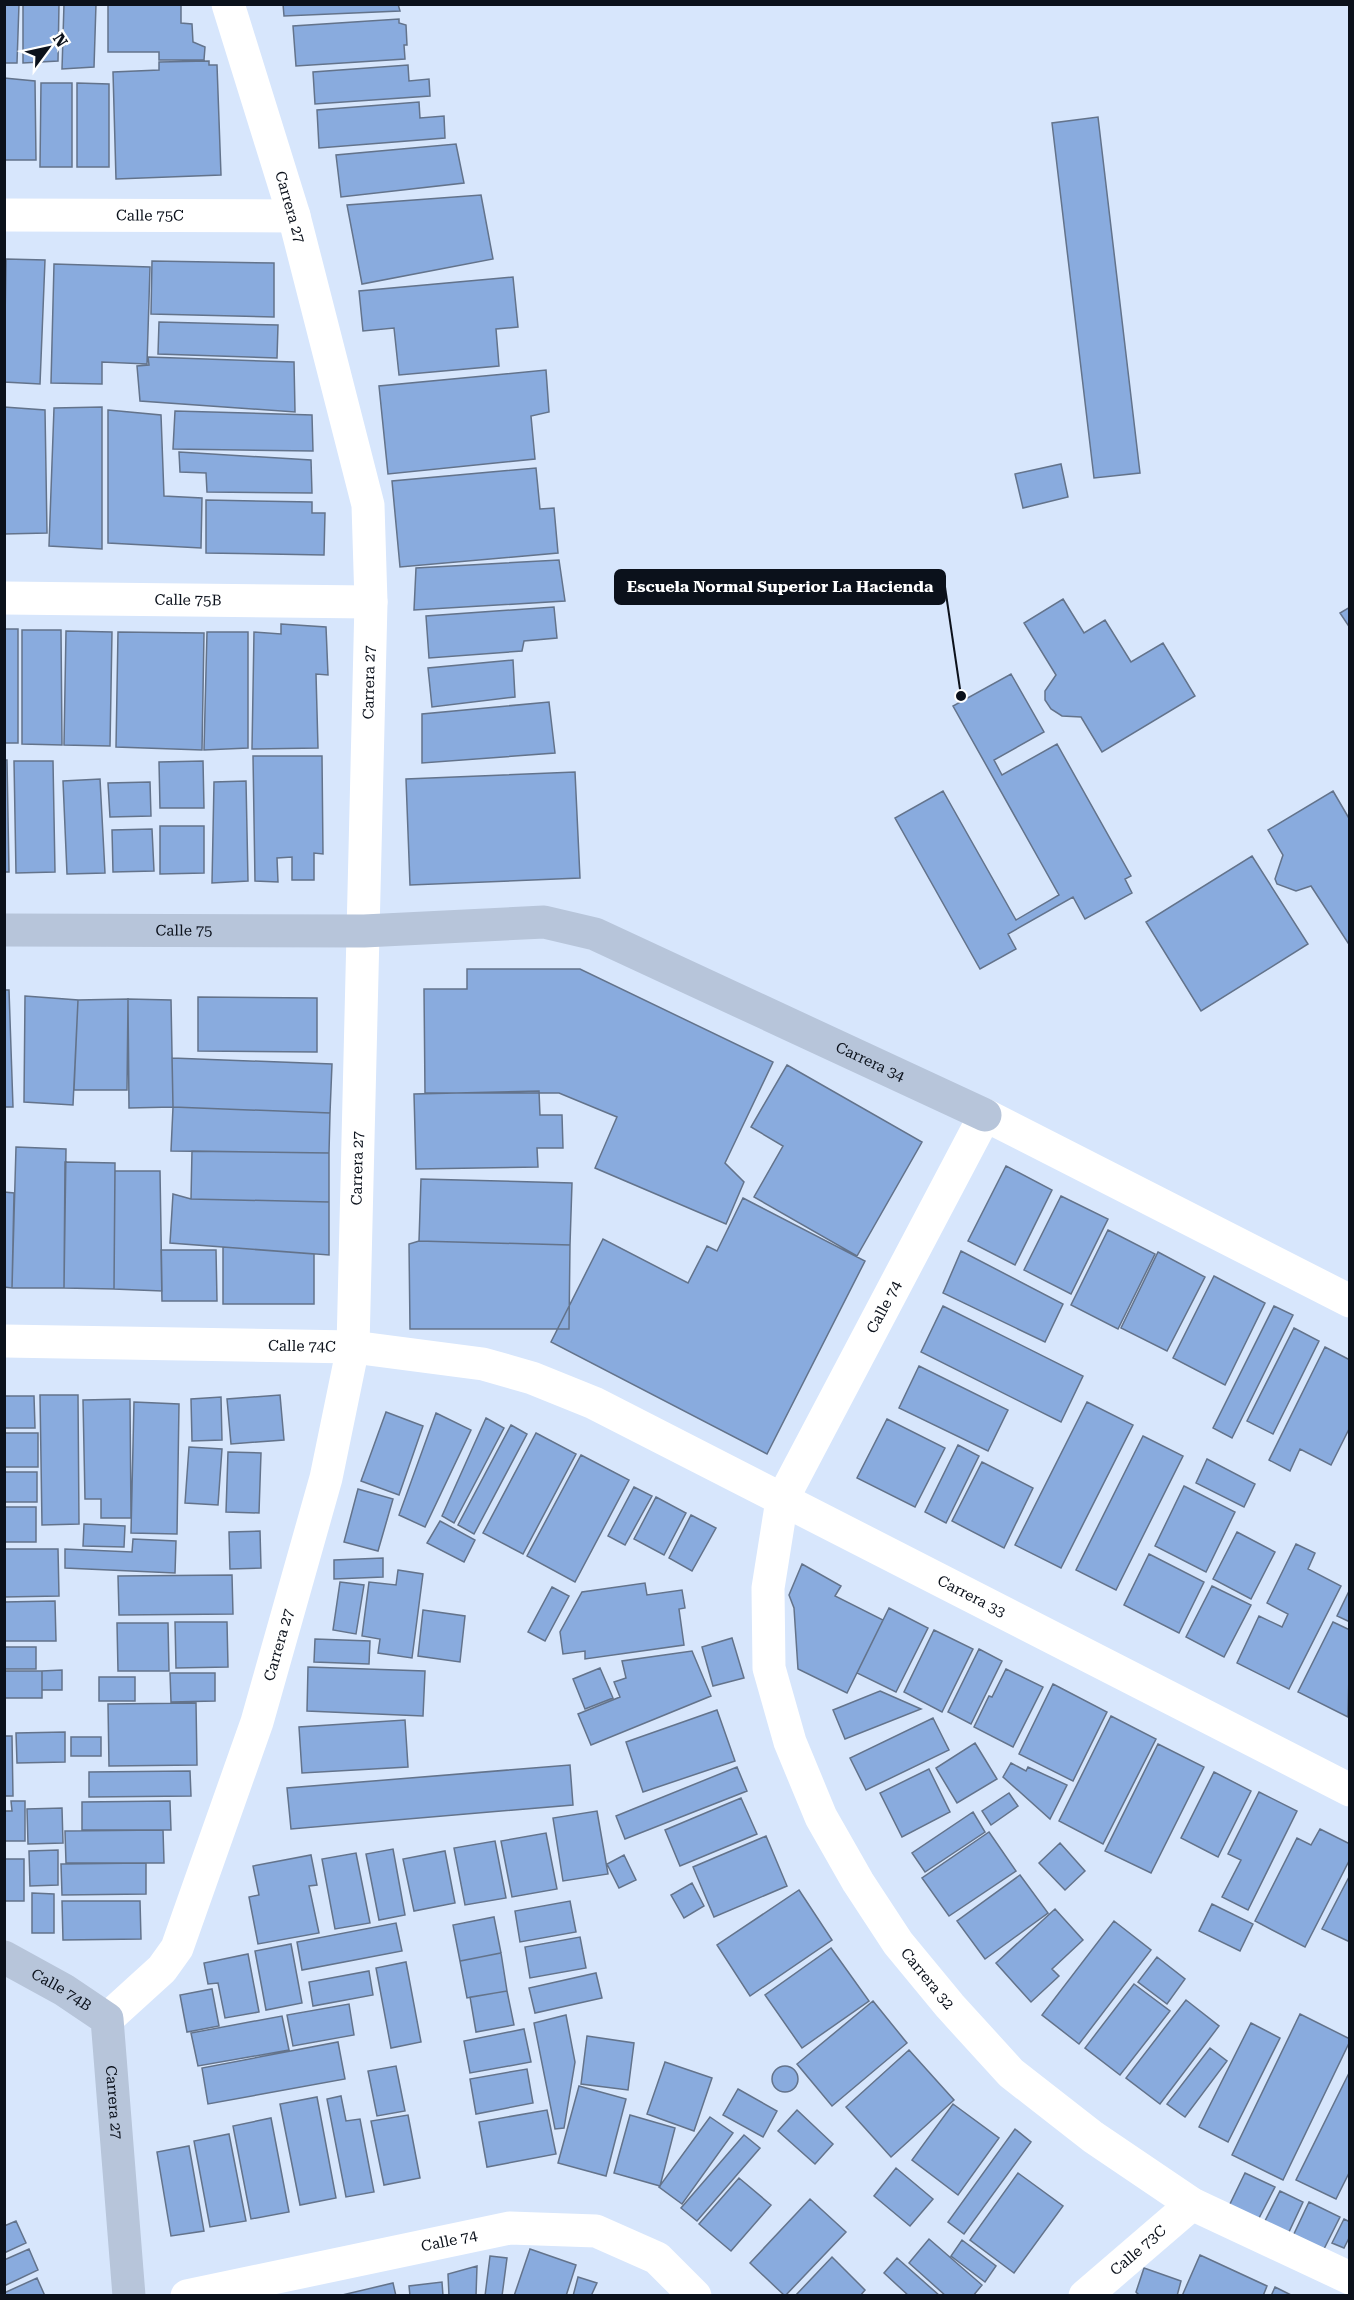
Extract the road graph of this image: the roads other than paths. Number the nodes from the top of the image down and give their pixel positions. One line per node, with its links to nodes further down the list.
1 (228, 4): 3 (street, Carrera 27)
2 (4, 215): 3 (street, Calle 75C)
3 (294, 216): 5 (street, Carrera 27)
4 (4, 598): 5 (street, Calle 75B)
5 (371, 602): 7 (street, Carrera 27)
6 (4, 930): 7 (street, Calle 75)
7 (364, 930): 8 (street, Carrera 34); 11 (street, Carrera 27)
8 (985, 1115): 9 (street, Carrera 34); 13 (street, Calle 74)
9 (1350, 1301)
10 (4, 1341): 11 (street, Calle 74C)
11 (353, 1347): 12 (street, Calle 74C); 16 (street, Carrera 27)
12 (594, 1402): 13 (street, Carrera 33)
13 (782, 1500): 14 (street, Carrera 33); 17 (street, Carrera 32)
14 (1350, 1790)
15 (8, 1963): 16 (street, Calle 74B)
16 (107, 2019): 19 (street, Carrera 27)
17 (1192, 2204): 18 (street, Carrera 32); 22 (street, Calle 73C)
18 (1350, 2278)
19 (129, 2295)
20 (187, 2295): 21 (street, Calle 74)
21 (695, 2295)
22 (1085, 2295)

